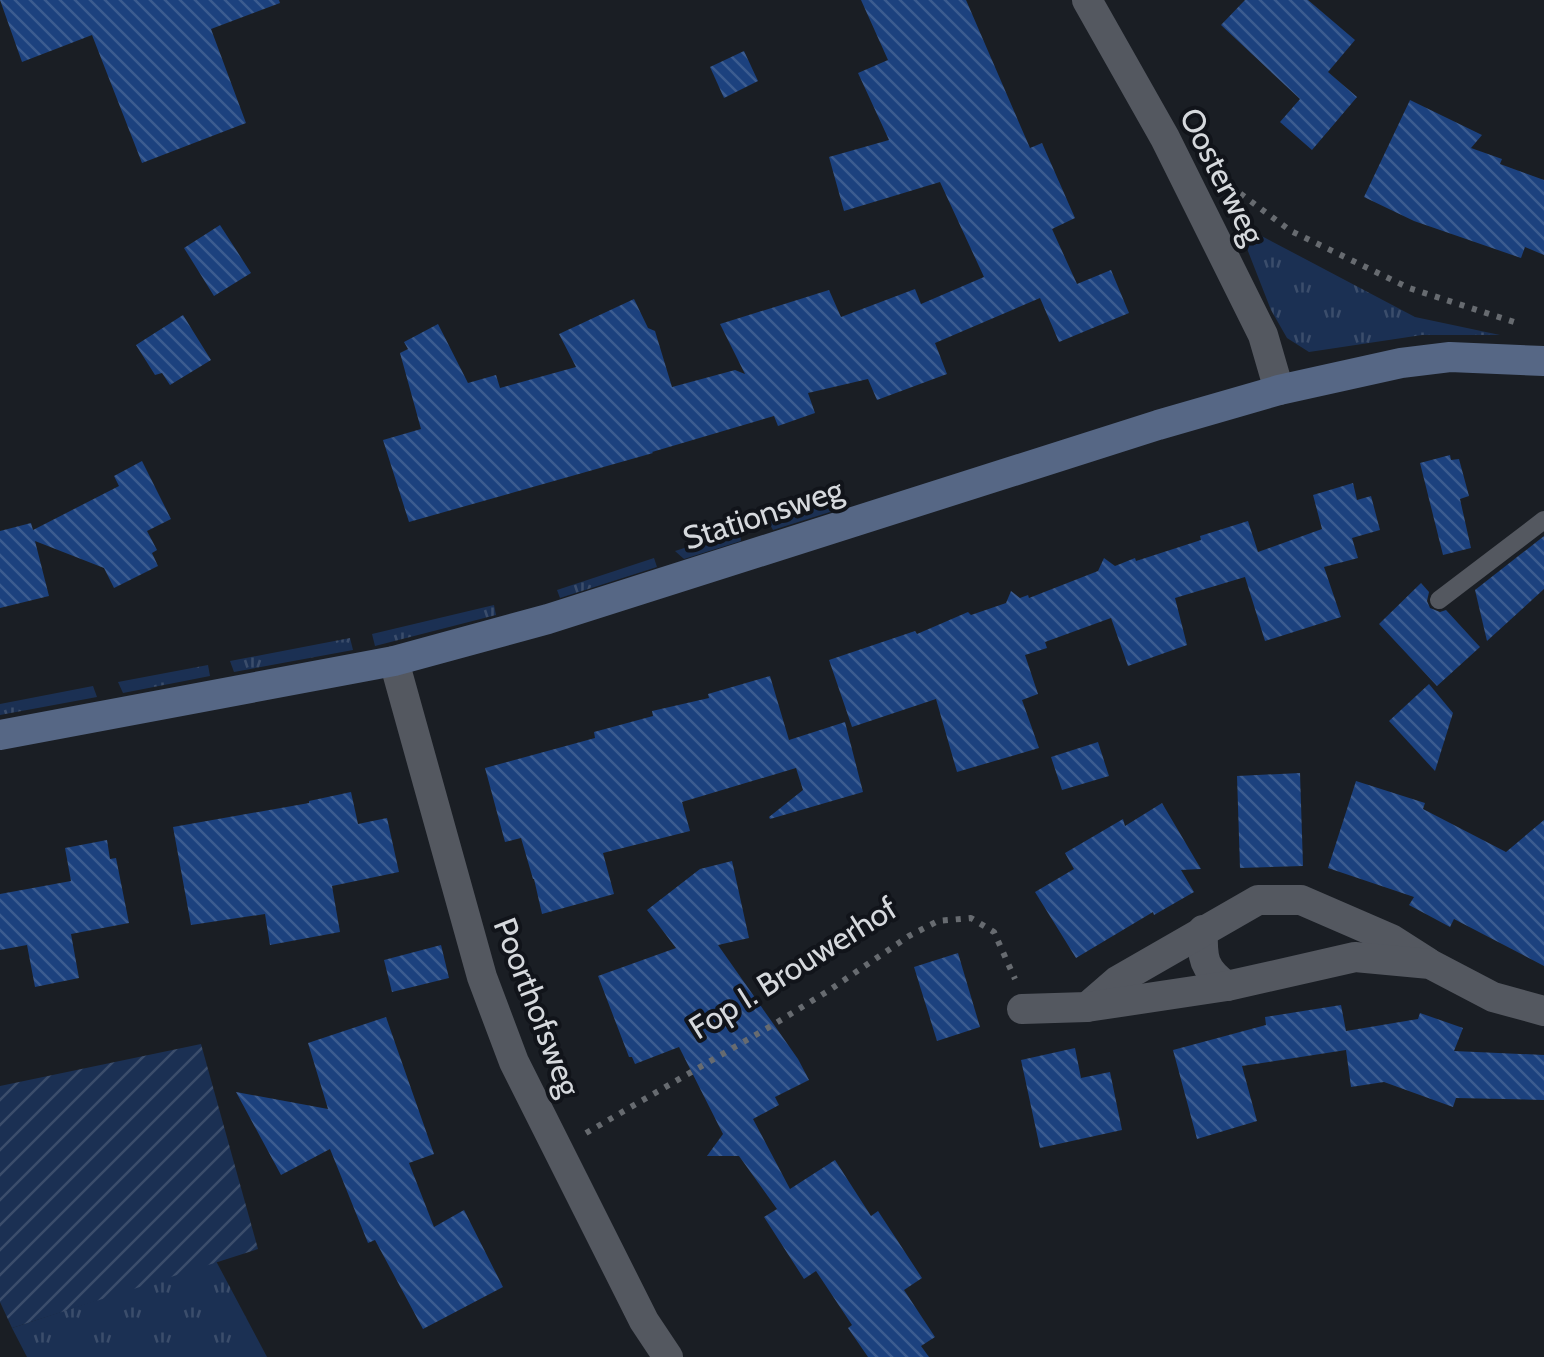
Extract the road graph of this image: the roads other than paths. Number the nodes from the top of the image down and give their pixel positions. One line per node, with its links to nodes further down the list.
1 (1087, 0): 3 (street, Oosterweg)
2 (1544, 361): 3 (street, Stationsweg)
3 (1279, 390): 6 (street, Stationsweg)
4 (1544, 520): 5 (lane)
5 (1439, 600)
6 (394, 661): 7 (street, Stationsweg); 14 (street, Poorthofsweg)
7 (0, 736)
8 (1203, 930): 9 (street); 10 (street); 11 (street)
9 (1430, 964): 10 (street); 13 (street)
10 (1227, 986): 11 (street)
11 (1087, 1008): 12 (street)
12 (1022, 1009)
13 (1544, 1011)
14 (668, 1357)

